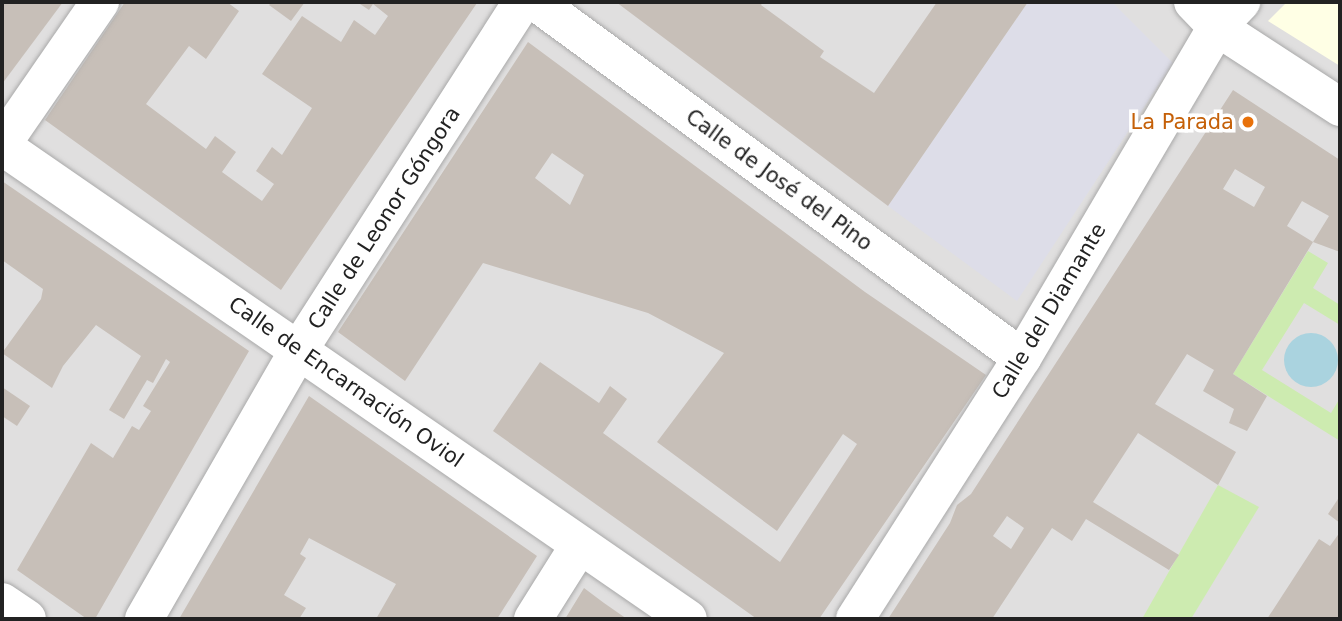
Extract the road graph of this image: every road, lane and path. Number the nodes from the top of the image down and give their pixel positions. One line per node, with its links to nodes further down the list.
1 (100, 2): 6 (street)
2 (522, 2): 7 (street, Calle de Leonor Góngora)
3 (536, 2): 8 (street, Calle de José del Pino)
4 (1217, 10): 5 (street); 8 (street, Calle del Diamante)
5 (1340, 107)
6 (2, 145): 7 (street, Calle de Encarnación Oviol)
7 (300, 348): 9 (street, Calle de Encarnación Oviol); 12 (street, Calle de Leonor Góngora)
8 (1022, 358): 15 (street, Calle del Diamante)
9 (579, 546): 13 (street); 14 (street, Calle de Encarnación Oviol)
10 (2, 602): 11 (street)
11 (27, 619)
12 (144, 619)
13 (533, 619)
14 (688, 619)
15 (855, 619)

